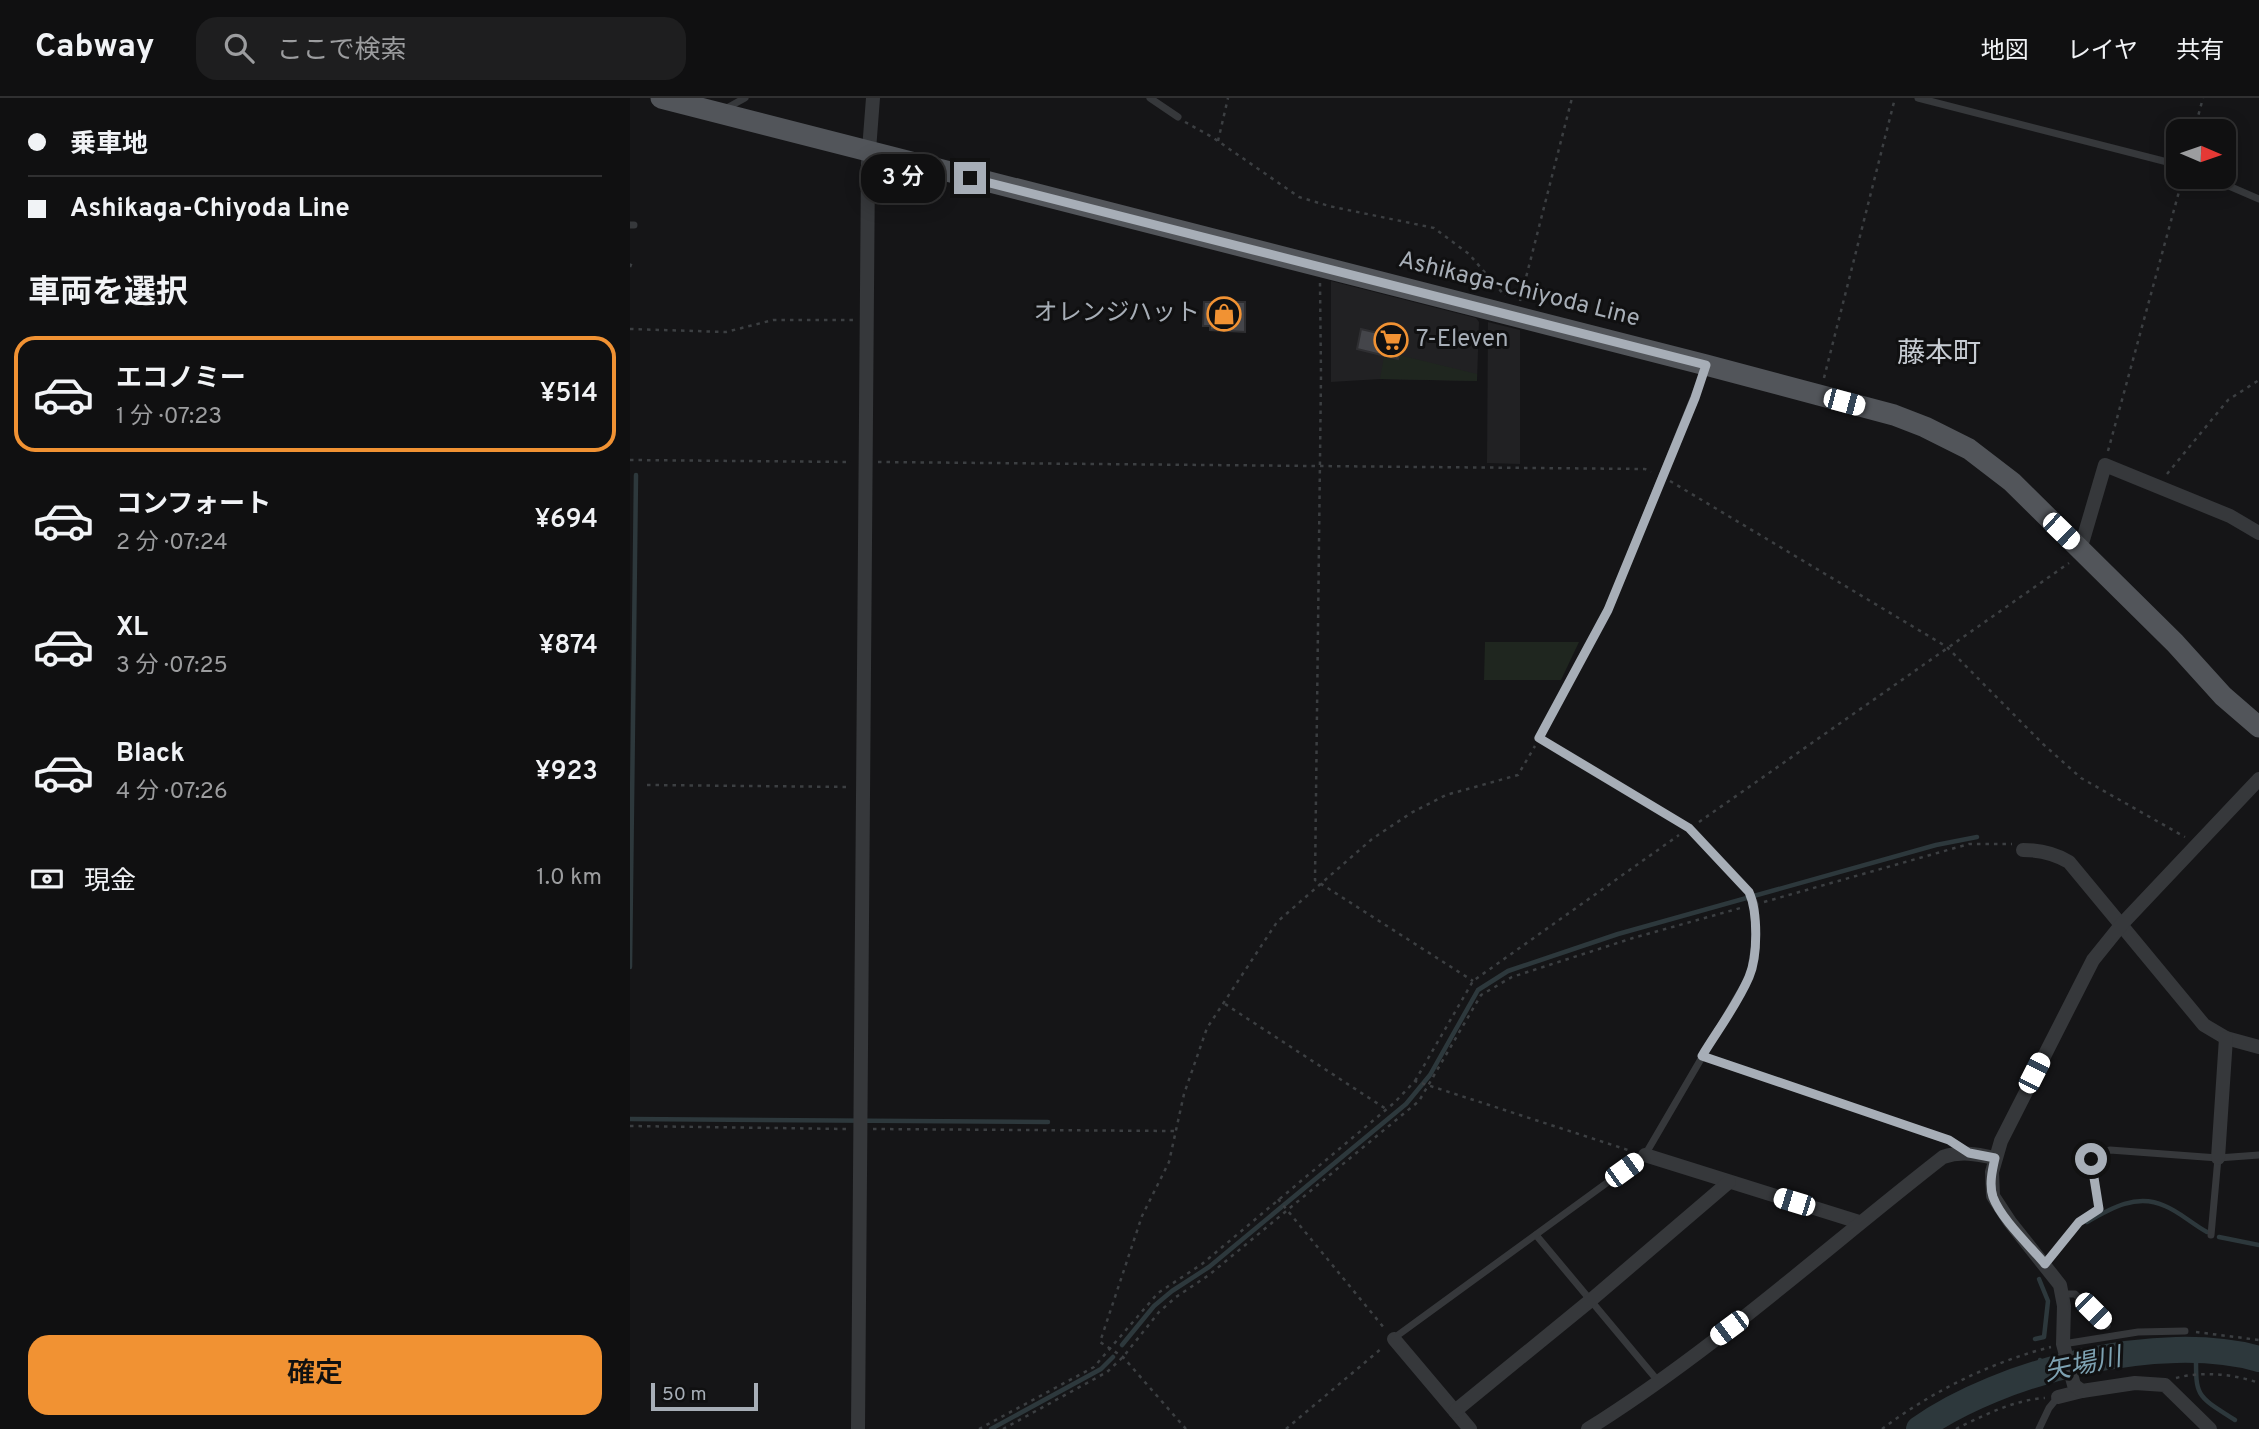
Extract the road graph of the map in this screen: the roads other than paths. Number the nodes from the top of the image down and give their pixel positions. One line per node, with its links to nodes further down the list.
1 (661, 98): 6 (main road, Ashikaga-Chiyoda Line)
2 (745, 98): 6 (lane)
3 (873, 98): 8 (street)
4 (1150, 98): 7 (lane)
5 (1918, 98): 9 (lane)
6 (719, 113): 8 (main road, Ashikaga-Chiyoda Line)
7 (1178, 117)
8 (869, 152): 12 (main road, Ashikaga-Chiyoda Line); 42 (street)
9 (2166, 162)
10 (2236, 189): 11 (lane)
11 (2259, 199)
12 (1706, 365): 14 (main road, Ashikaga-Chiyoda Line); 21 (lane)
13 (2259, 533): 14 (street)
14 (2080, 550): 15 (main road, Ashikaga-Chiyoda Line)
15 (2259, 727)
16 (2259, 779): 18 (street)
17 (2023, 850): 18 (street)
18 (2122, 924): 19 (street); 25 (street)
19 (2226, 1038): 20 (street); 26 (street)
20 (2259, 1047)
21 (1702, 1056): 22 (lane); 23 (lane)
22 (1969, 1153): 25 (street); 28 (street)
23 (1645, 1155): 27 (street); 30 (lane)
24 (2259, 1155): 26 (lane)
25 (1995, 1158): 31 (street)
26 (2218, 1158): 29 (lane); 31 (lane)
27 (1730, 1182): 28 (street); 33 (street)
28 (1859, 1222): 38 (street)
29 (2211, 1235)
30 (1536, 1236): 33 (lane); 36 (lane)
31 (2045, 1264): 32 (street)
32 (2063, 1294): 34 (lane); 37 (street)
33 (1591, 1300): 38 (lane); 41 (street)
34 (2108, 1326)
35 (2185, 1331): 37 (lane)
36 (1394, 1339): 41 (street)
37 (2063, 1346): 39 (street)
38 (1658, 1381): 44 (street)
39 (2078, 1388): 40 (street); 46 (street)
40 (2057, 1397): 45 (lane)
41 (1455, 1410): 43 (street)
42 (858, 1429)
43 (1470, 1429)
44 (1588, 1429)
45 (2039, 1429)
46 (2210, 1429)

